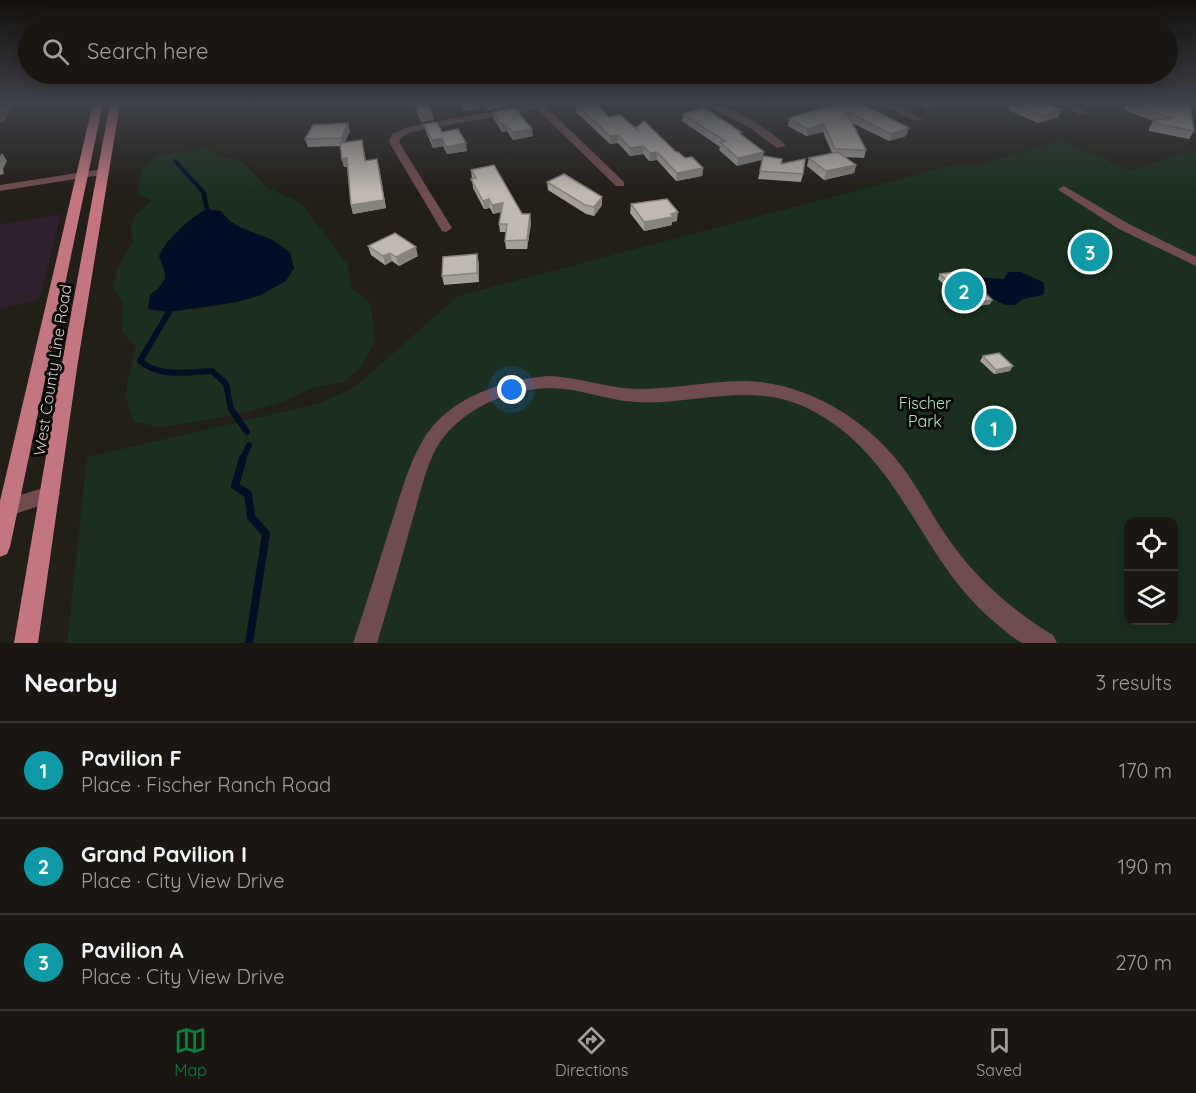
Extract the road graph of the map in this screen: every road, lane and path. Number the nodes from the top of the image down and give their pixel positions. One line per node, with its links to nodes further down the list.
1 (92, 133): 8 (main road, West County Line Road)
2 (110, 133): 7 (main road, West County Line Road)
3 (402, 133): 12 (street)
4 (567, 133): 9 (street)
5 (763, 133): 6 (street)
6 (781, 146)
7 (103, 172): 8 (street); 14 (main road, West County Line Road)
8 (83, 175): 10 (street); 15 (main road, West County Line Road)
9 (620, 184)
10 (0, 188)
11 (1064, 189): 13 (street)
12 (446, 228)
13 (1196, 262)
14 (50, 494): 15 (street); 17 (main road, West County Line Road)
15 (4, 509): 16 (main road, West County Line Road)
16 (0, 547)
17 (26, 643)
18 (365, 643): 19 (street)
19 (1046, 643)

